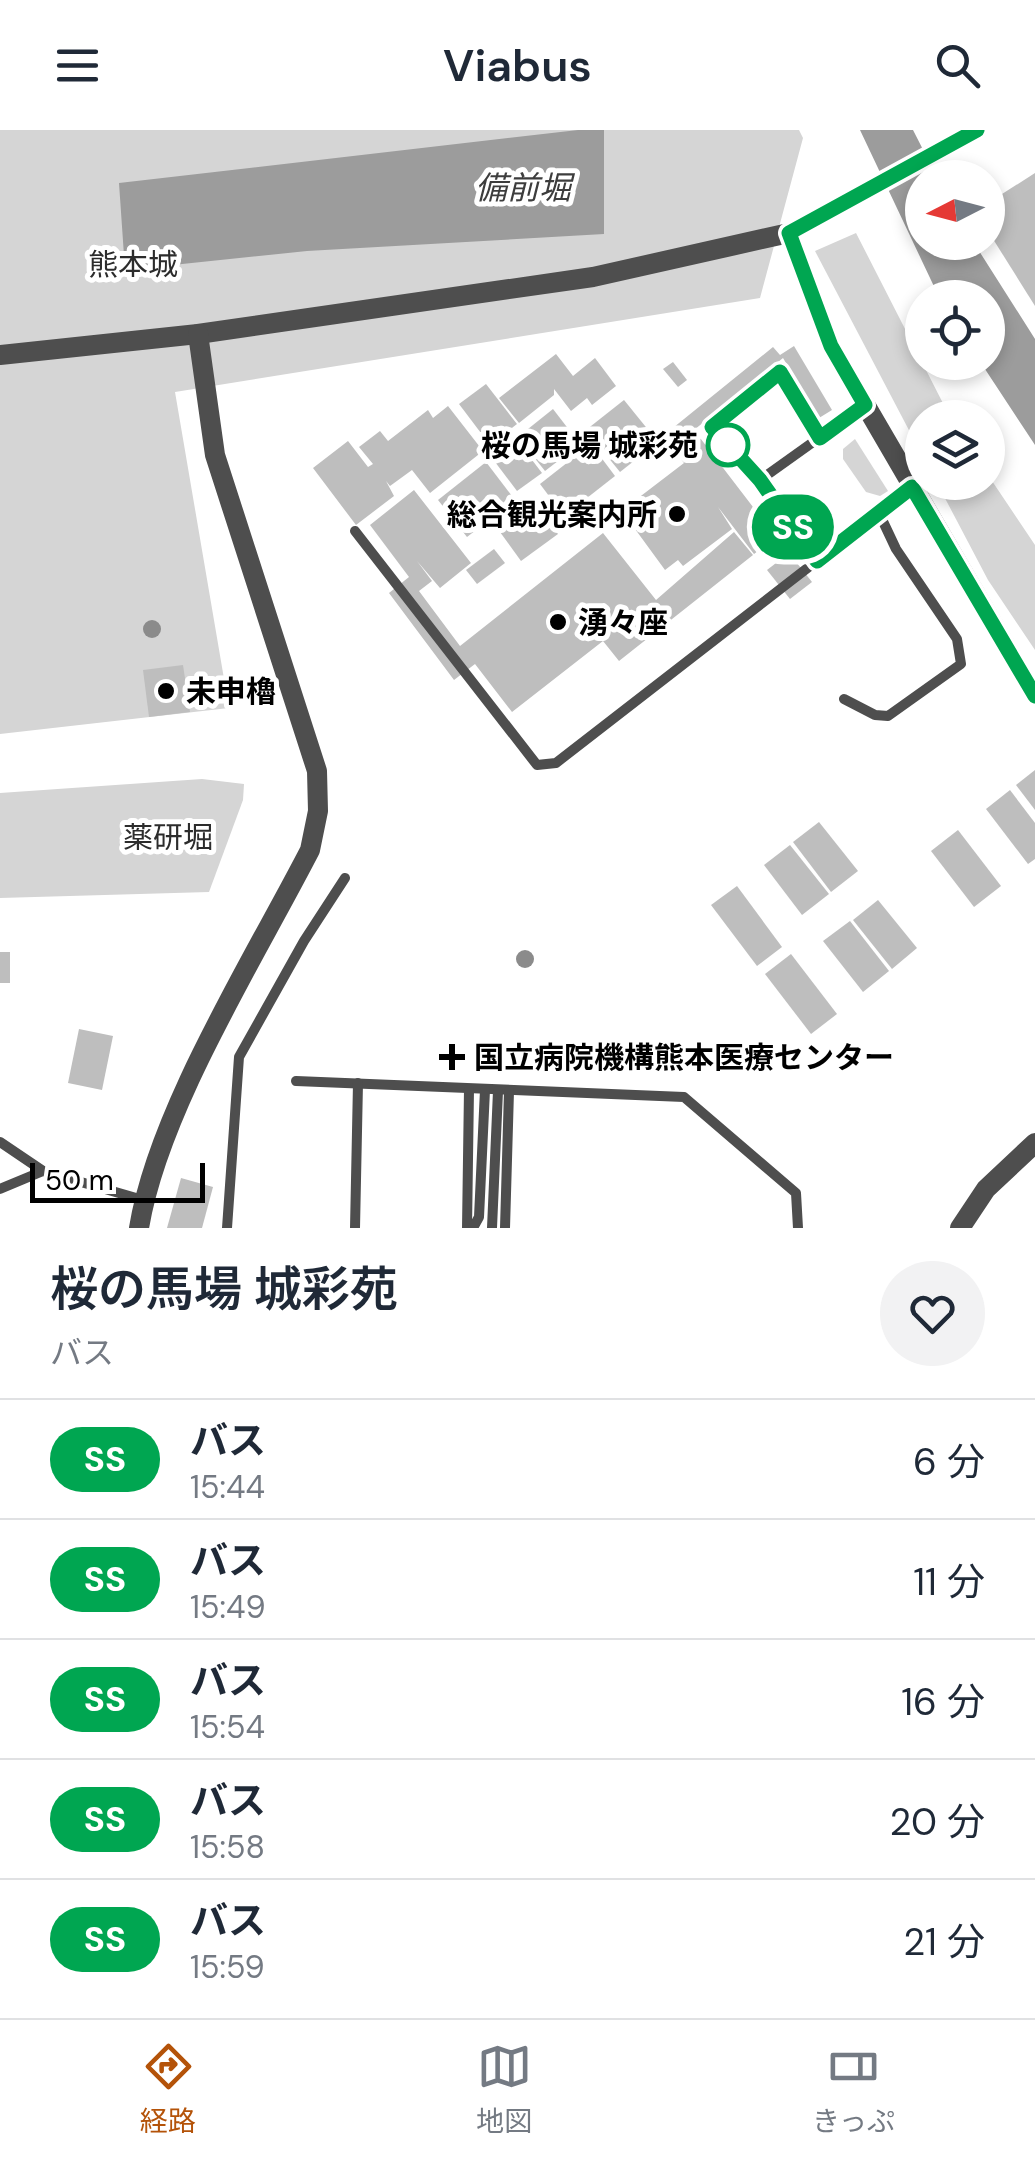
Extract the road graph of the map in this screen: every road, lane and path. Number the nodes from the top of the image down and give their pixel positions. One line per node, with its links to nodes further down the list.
1 (976, 130): 2 (street)
2 (789, 233): 3 (street); 5 (street)
3 (198, 334): 4 (street); 26 (street)
4 (0, 355)
5 (865, 405): 6 (lane); 7 (street)
6 (820, 438): 8 (lane); 8 (lane)
7 (905, 475)
8 (760, 480): 13 (lane)
9 (905, 493): 11 (lane)
10 (920, 500): 14 (street)
11 (880, 513): 13 (lane); 15 (lane)
12 (355, 531): 13 (lane)
13 (817, 561)
14 (1035, 696)
15 (844, 699)
16 (345, 878): 28 (lane)
17 (296, 1081): 18 (lane)
18 (358, 1084): 19 (lane); 29 (lane)
19 (469, 1089): 20 (lane); 30 (lane)
20 (484, 1090): 21 (lane); 30 (lane)
21 (503, 1091): 31 (lane); 32 (lane); 33 (lane)
22 (0, 1142): 24 (lane)
23 (1035, 1143): 34 (street)
24 (43, 1171): 25 (lane); 26 (lane)
25 (0, 1189)
26 (143, 1200): 27 (street)
27 (138, 1228)
28 (227, 1228)
29 (355, 1228)
30 (470, 1228)
31 (492, 1228)
32 (505, 1228)
33 (798, 1228)
34 (960, 1228)

